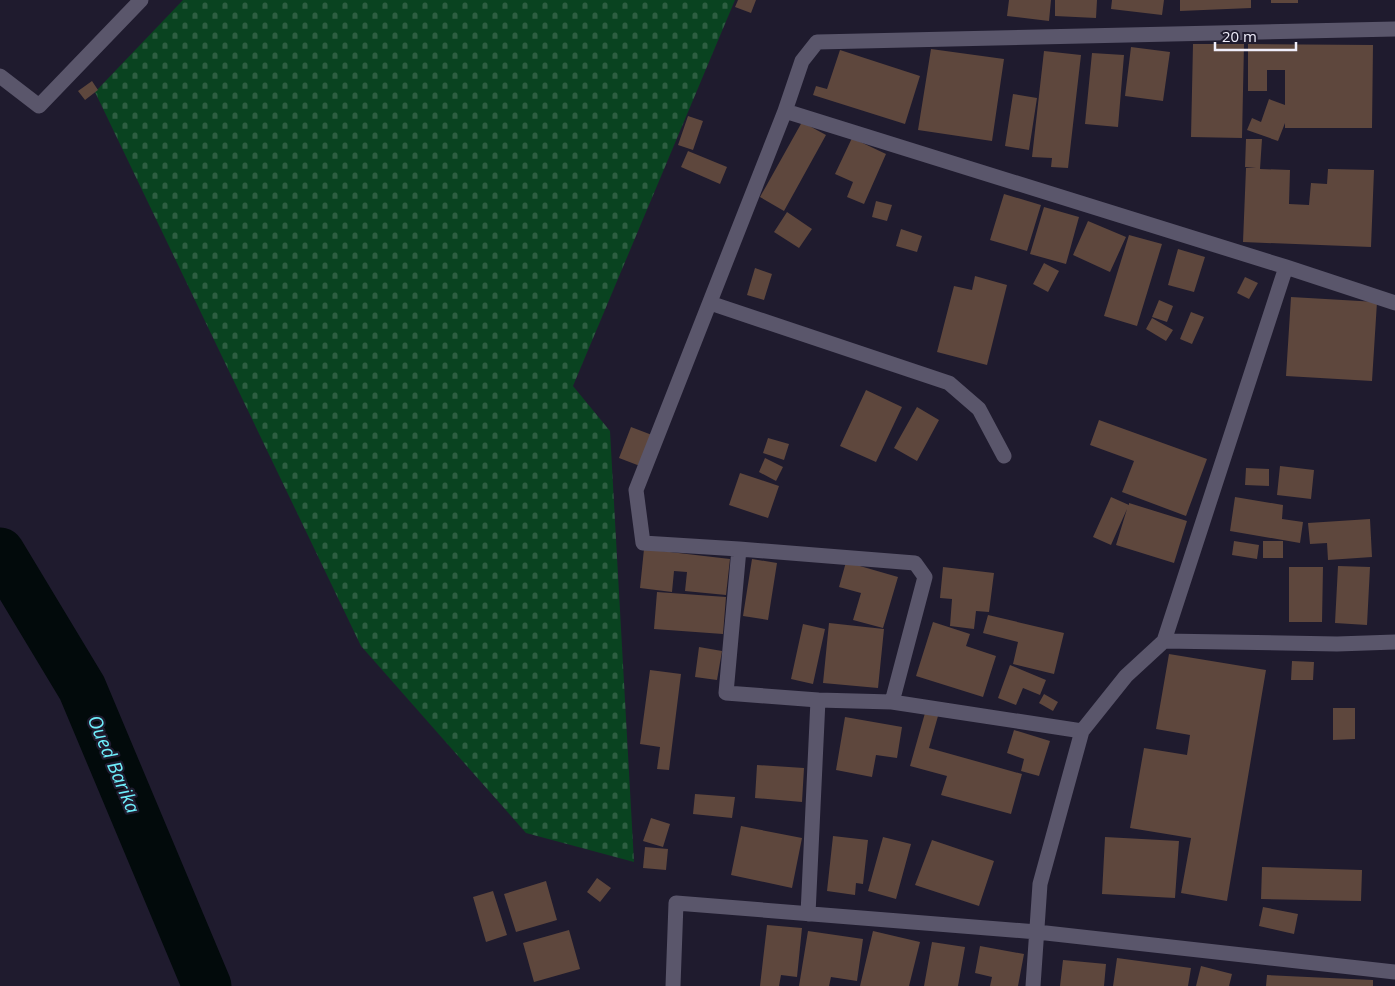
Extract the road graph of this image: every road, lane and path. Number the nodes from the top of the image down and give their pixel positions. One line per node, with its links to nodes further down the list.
1 (141, 0): 3 (street)
2 (1395, 29): 4 (street)
3 (0, 76)
4 (786, 111): 5 (street); 6 (street)
5 (1286, 267): 7 (street); 10 (street)
6 (710, 303): 8 (street); 9 (street)
7 (1395, 303)
8 (1004, 456)
9 (739, 549): 12 (street); 13 (street)
10 (1164, 641): 11 (street); 14 (street)
11 (1395, 642)
12 (818, 700): 13 (street); 15 (street)
13 (892, 702): 14 (street)
14 (1082, 731): 16 (street)
15 (808, 914): 16 (street); 18 (street)
16 (1037, 932): 17 (street); 19 (street)
17 (1395, 972)
18 (672, 986)
19 (1033, 986)

